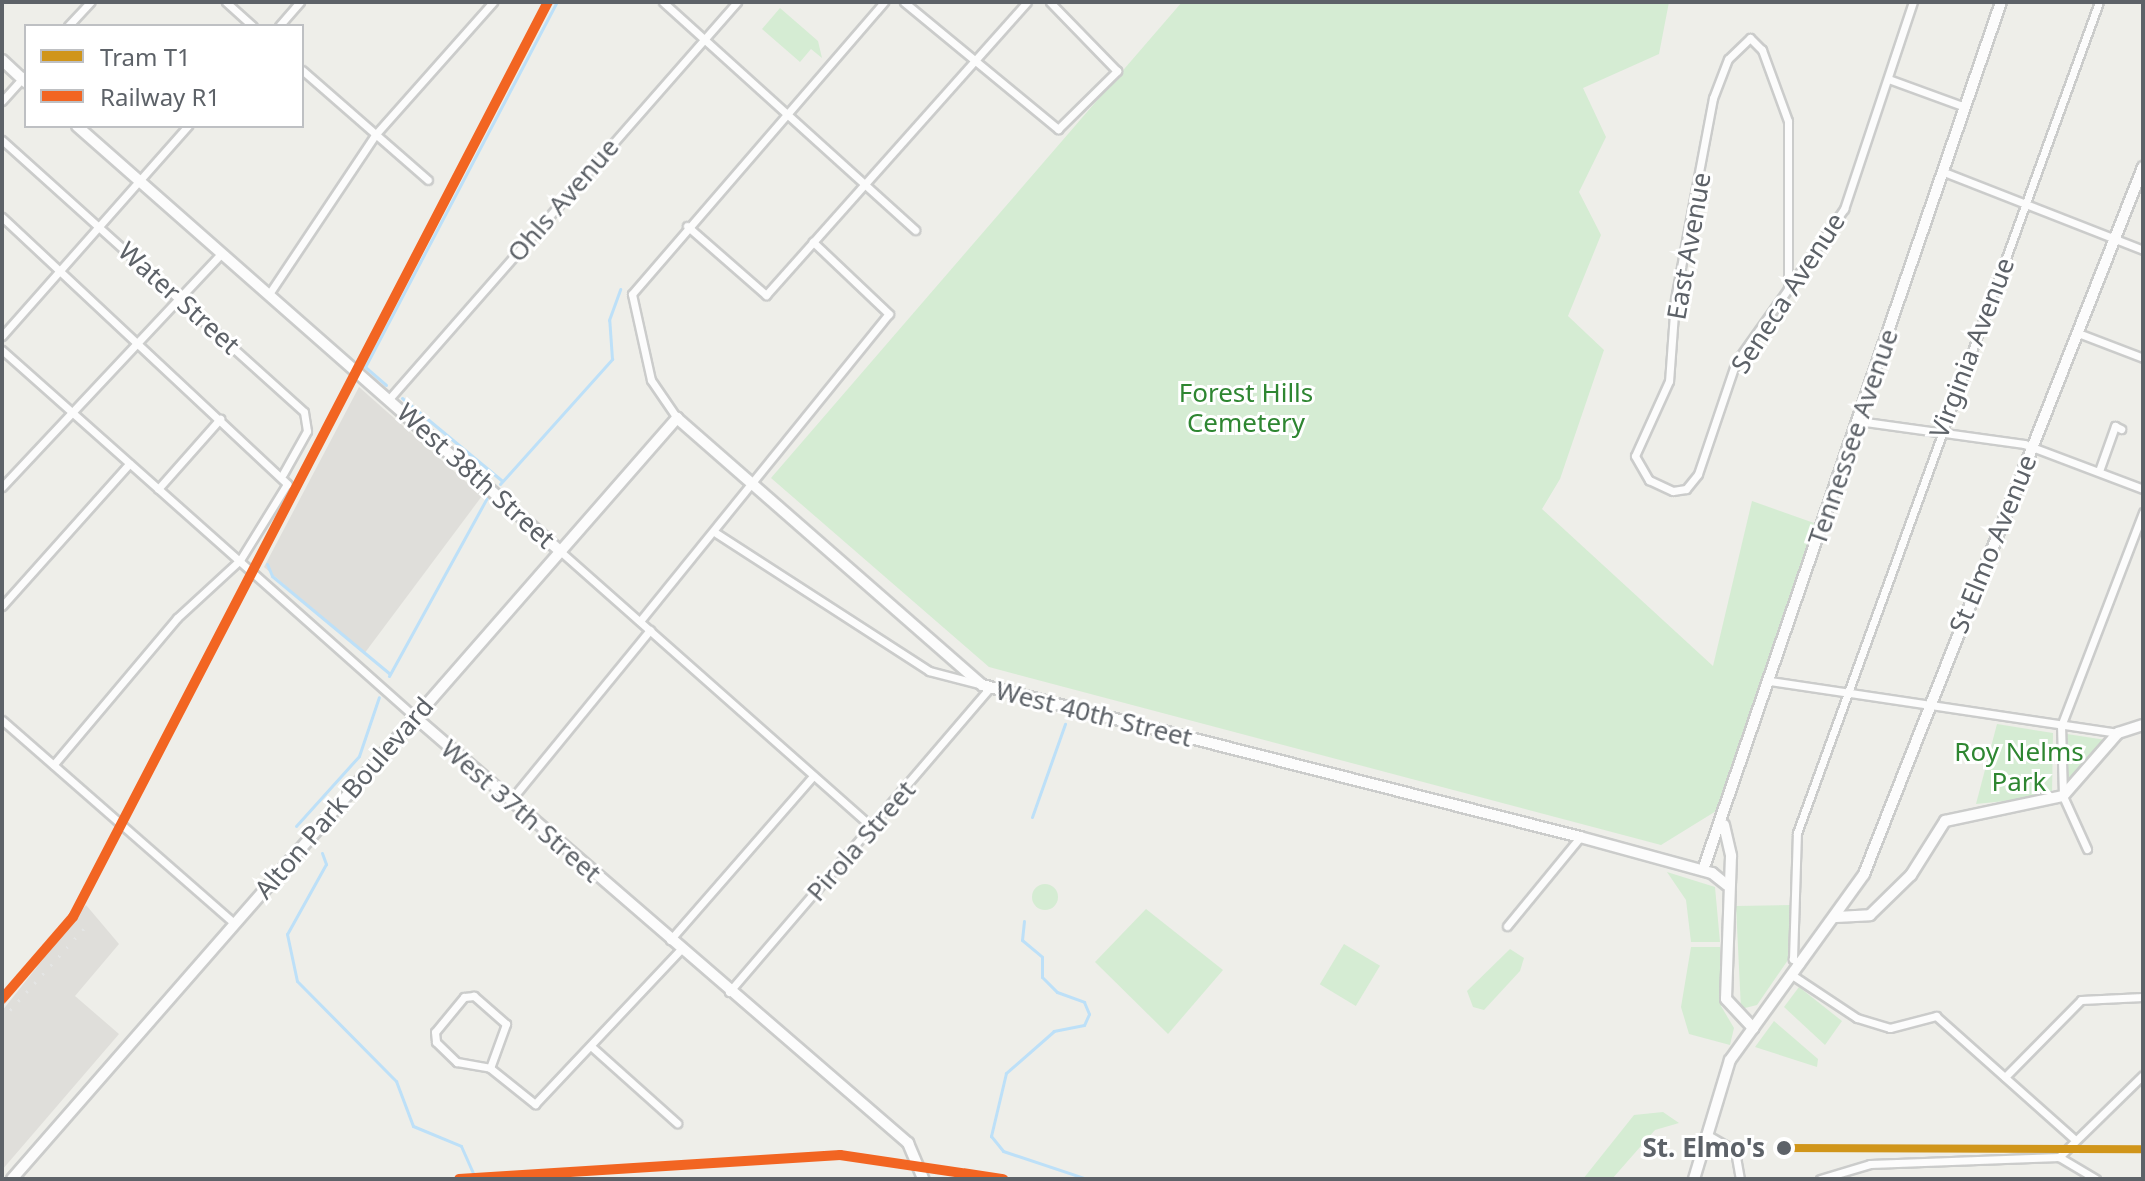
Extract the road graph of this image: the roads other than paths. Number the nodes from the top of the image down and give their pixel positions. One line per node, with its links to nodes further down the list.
1 (90, 2): 14 (street)
2 (226, 2): 15 (street)
3 (300, 2): 16 (street)
4 (493, 2): 29 (street)
5 (663, 2): 17 (street)
6 (737, 2): 17 (street, Ohls Avenue)
7 (884, 2): 26 (street)
8 (904, 2): 19 (street)
9 (1027, 2): 19 (street)
10 (1050, 2): 19 (street)
11 (1913, 2): 23 (street, Seneca Avenue)
12 (2001, 2): 25 (main road, Tennessee Avenue)
13 (2099, 2): 36 (street, Virginia Avenue)
14 (70, 24)
15 (251, 24)
16 (281, 24)
17 (704, 39): 26 (street); 54 (street, Ohls Avenue)
18 (2, 60): 21 (main road)
19 (972, 62): 35 (street)
20 (304, 72): 29 (street)
21 (24, 77)
22 (24, 79): 24 (street)
23 (1891, 80): 25 (street); 46 (street, Seneca Avenue)
24 (2, 101)
25 (1965, 107): 32 (main road, Tennessee Avenue)
26 (786, 112): 35 (street); 39 (street)
27 (79, 128): 33 (main road, West 38th Street)
28 (186, 128): 33 (street)
29 (375, 135): 34 (street); 47 (street)
30 (2, 140): 38 (street, Water Street)
31 (2143, 167): 41 (main road, St Elmo Avenue)
32 (1944, 172): 36 (street); 58 (main road, Tennessee Avenue)
33 (139, 179): 38 (street); 44 (main road, West 38th Street)
34 (428, 180)
35 (866, 182): 40 (street); 42 (street)
36 (2025, 204): 41 (street); 60 (street, Virginia Avenue)
37 (2, 217): 45 (street)
38 (100, 226): 45 (street); 48 (street, Water Street)
39 (687, 226): 42 (street); 56 (street, West 40th Street)
40 (915, 230)
41 (2115, 239): 43 (street); 49 (main road, St Elmo Avenue)
42 (813, 242): 65 (street)
43 (2143, 250)
44 (221, 254): 47 (main road, West 38th Street); 48 (street)
45 (62, 270): 50 (street); 51 (street)
46 (1788, 289): 68 (street, Seneca Avenue); 68 (street, East Avenue)
47 (269, 294): 54 (main road, West 38th Street)
48 (179, 298): 51 (street); 64 (street, Water Street)
49 (2078, 333): 53 (street); 61 (main road, St Elmo Avenue)
50 (2, 336)
51 (137, 343): 55 (street); 57 (street)
52 (2, 350): 55 (street, West 37th Street)
53 (2143, 358)
54 (389, 399): 72 (main road, West 38th Street)
55 (72, 412): 62 (street, West 37th Street); 66 (street)
56 (677, 418): 65 (main road, West 40th Street); 72 (main road, Alton Park Boulevard)
57 (220, 419): 64 (street); 67 (street)
58 (1858, 421): 60 (street); 77 (main road, Tennessee Avenue)
59 (2121, 429): 63 (street)
60 (1940, 432): 61 (street); 79 (street, Virginia Avenue)
61 (2033, 446): 63 (street); 80 (main road, St Elmo Avenue)
62 (129, 464): 67 (street, West 37th Street); 74 (street)
63 (2099, 471): 69 (street)
64 (283, 474): 73 (street)
65 (754, 484): 71 (street); 78 (main road, West 40th Street)
66 (2, 487)
67 (158, 489): 73 (street, West 37th Street)
68 (1686, 489)
69 (2143, 489)
70 (2143, 512): 84 (street)
71 (716, 533): 75 (street); 78 (street)
72 (560, 551): 75 (street, West 38th Street); 81 (main road, Alton Park Boulevard)
73 (240, 560): 81 (street, West 37th Street); 86 (street)
74 (2, 606)
75 (640, 621): 76 (street, West 38th Street)
76 (650, 630): 87 (street, West 38th Street); 89 (street)
77 (1770, 681): 79 (street); 90 (main road, Tennessee Avenue)
78 (986, 686): 91 (street, Pirola Street); 92 (main road, West 40th Street)
79 (1843, 693): 80 (street); 101 (street, Virginia Avenue)
80 (1930, 705): 84 (street); 96 (main road, St Elmo Avenue)
81 (415, 717): 89 (main road, West 37th Street); 97 (main road, Alton Park Boulevard)
82 (2, 720): 86 (street)
83 (2143, 725): 85 (main road)
84 (2061, 726): 85 (street); 88 (street)
85 (2118, 733): 88 (main road)
86 (53, 765): 97 (street)
87 (813, 776): 91 (street, West 38th Street); 99 (street)
88 (2063, 796): 93 (street); 96 (main road)
89 (508, 802): 99 (main road, West 37th Street)
90 (1724, 825): 94 (main road, Tennessee Avenue); 95 (main road)
91 (872, 827): 103 (street, Pirola Street)
92 (1580, 837): 94 (main road, West 40th Street); 98 (street)
93 (2087, 849)
94 (1703, 870): 95 (main road, West 40th Street)
95 (1727, 885): 105 (main road)
96 (1836, 917): 101 (main road, St Elmo Avenue)
97 (234, 923): 114 (main road, Alton Park Boulevard)
98 (1507, 926)
99 (670, 940): 100 (main road, West 37th Street)
100 (681, 949): 103 (main road, West 37th Street); 106 (street)
101 (1800, 964): 102 (main road, St Elmo Avenue)
102 (1792, 975): 105 (main road); 109 (street)
103 (729, 992): 115 (main road, West 37th Street)
104 (2143, 997): 109 (street)
105 (1753, 1028): 111 (main road)
106 (593, 1048): 107 (street); 110 (street)
107 (490, 1068): 107 (street)
108 (2143, 1075): 112 (street)
109 (2005, 1077): 112 (street)
110 (677, 1123)
111 (1706, 1134): 116 (main road); 117 (street)
112 (2075, 1140): 113 (street)
113 (2059, 1157): 118 (street); 119 (street)
114 (12, 1179)
115 (923, 1179)
116 (1694, 1179)
117 (1740, 1179)
118 (1820, 1179)
119 (2096, 1179)

